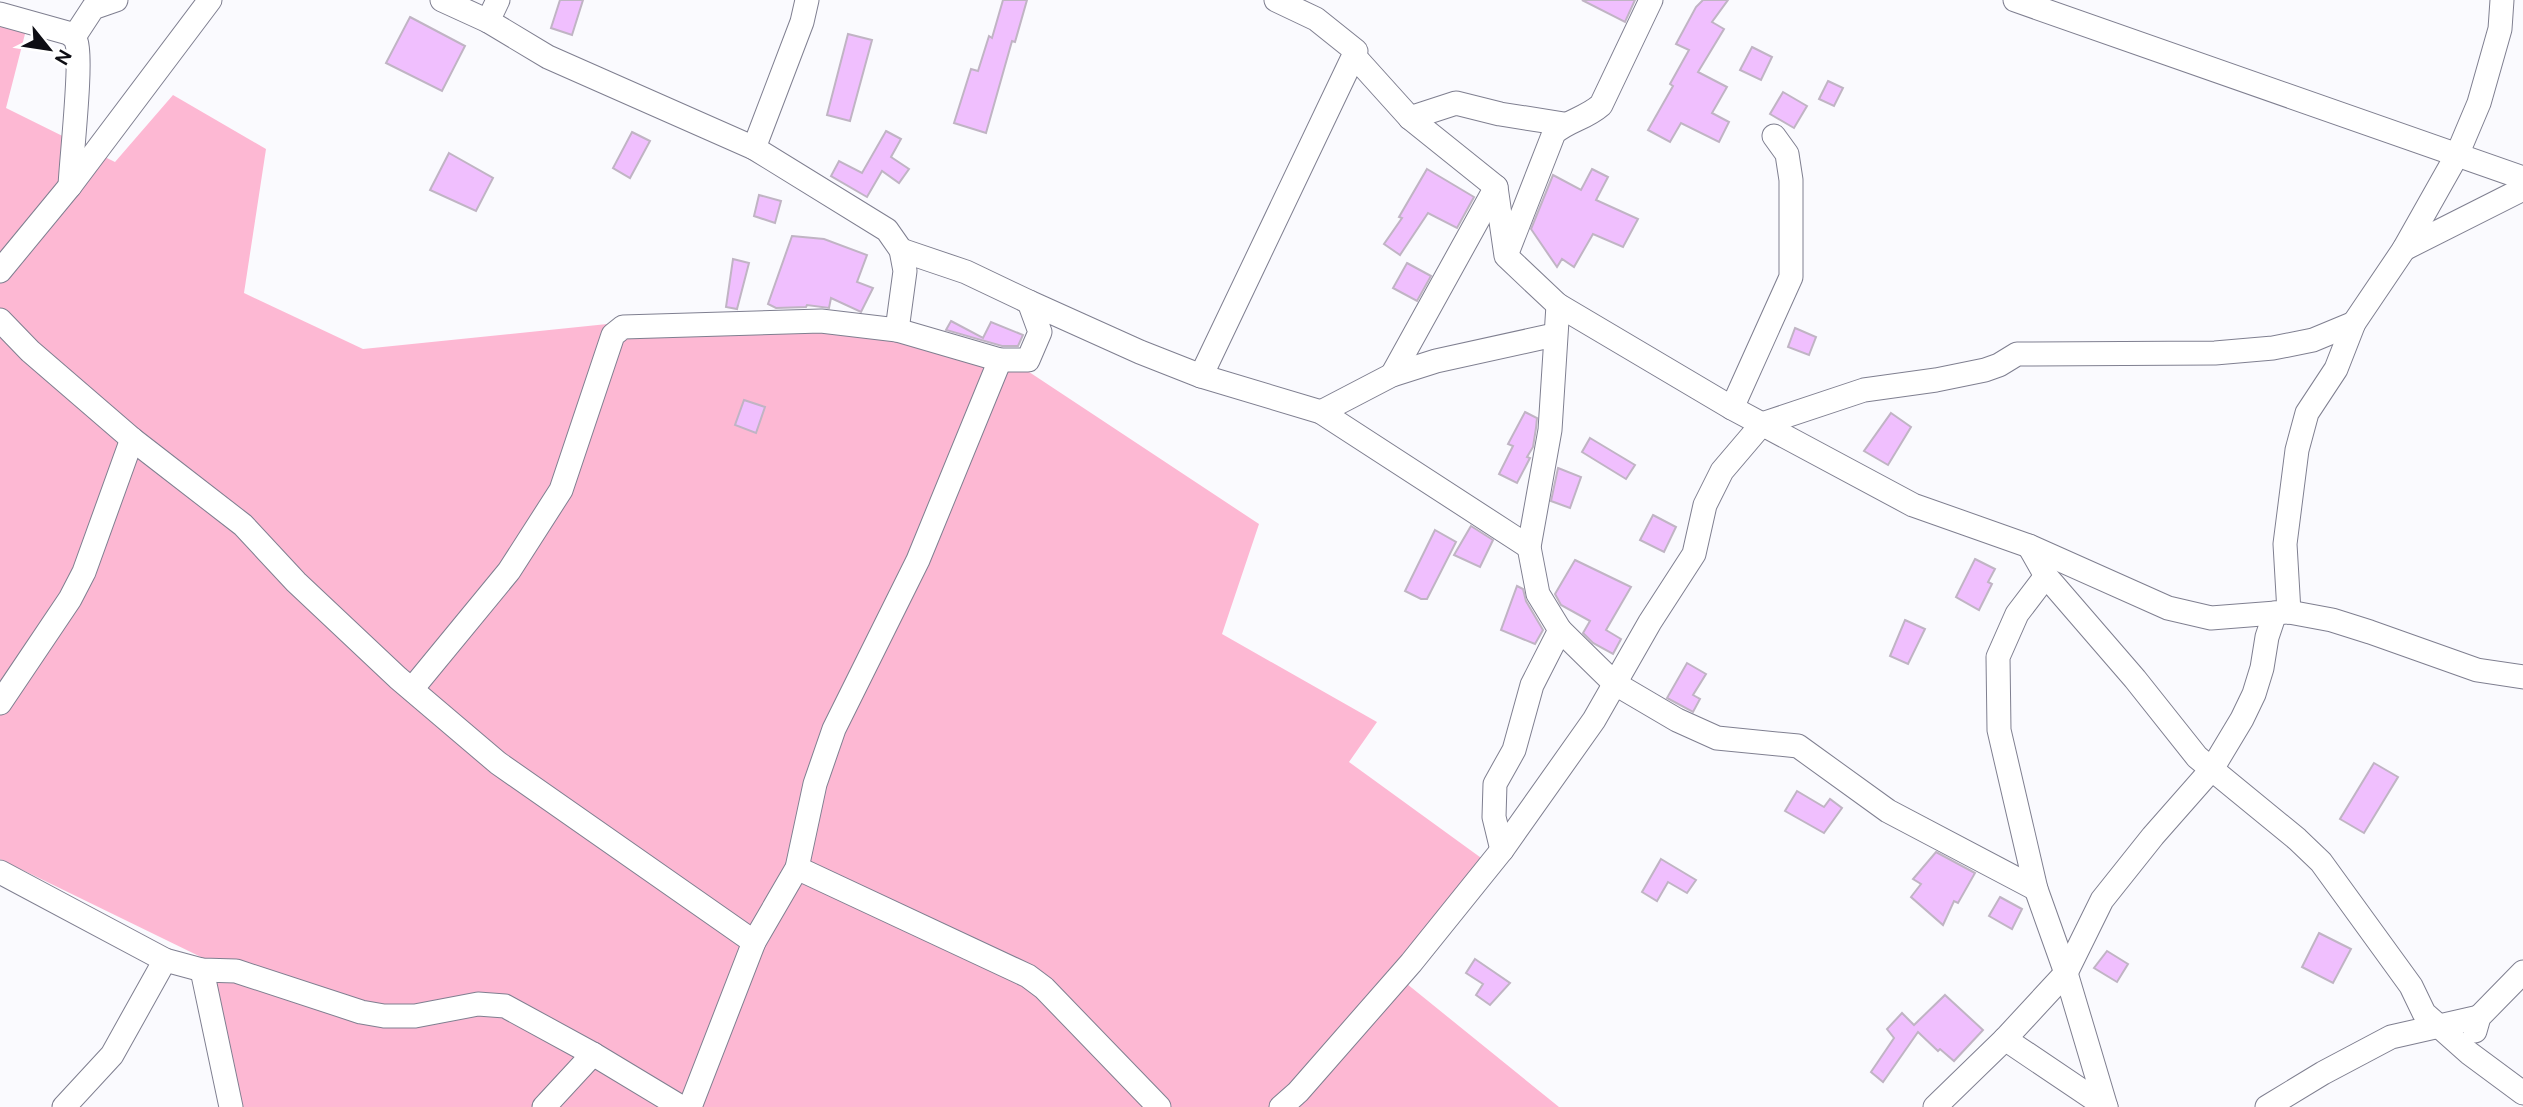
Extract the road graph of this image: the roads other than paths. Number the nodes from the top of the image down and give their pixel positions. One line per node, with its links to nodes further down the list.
1 (116, 0): 13 (street)
2 (209, 0): 21 (street)
3 (442, 0): 12 (street)
4 (498, 0): 12 (street)
5 (807, 0): 18 (street)
6 (1276, 0): 10 (street)
7 (1651, 0): 16 (street)
8 (2015, 0): 19 (street)
9 (2502, 0): 19 (street)
10 (1316, 9): 14 (street)
11 (0, 13): 13 (street)
12 (488, 21): 18 (street)
13 (74, 37): 21 (street)
14 (1355, 57): 15 (street); 36 (street)
15 (1410, 118): 16 (street); 22 (street)
16 (1564, 124): 26 (street)
17 (1774, 136): 37 (street)
18 (754, 148): 25 (street)
19 (2457, 155): 20 (street); 24 (street)
20 (2523, 178)
21 (70, 186): 27 (street)
22 (1496, 187): 26 (street); 35 (street)
23 (2523, 189): 24 (street)
24 (2404, 249): 31 (street)
25 (901, 250): 28 (street); 32 (street)
26 (1506, 256): 29 (street)
27 (0, 271)
28 (1029, 302): 34 (street); 36 (street)
29 (1558, 305): 33 (street); 37 (street)
30 (0, 320): 40 (street)
31 (2354, 323): 39 (street); 44 (street)
32 (897, 330): 34 (street); 48 (street)
33 (1554, 335): 35 (street); 42 (street)
34 (1000, 360): 52 (street)
35 (1392, 375): 38 (street)
36 (1201, 376): 38 (street)
37 (1732, 408): 39 (street)
38 (1321, 412): 42 (street)
39 (1762, 424): 41 (street); 47 (street)
40 (132, 439): 48 (street); 49 (street)
41 (2029, 546): 43 (street); 44 (street)
42 (1529, 547): 45 (street)
43 (2046, 576): 50 (street); 54 (street)
44 (2282, 612): 46 (street); 50 (street)
45 (1560, 630): 47 (street); 51 (street)
46 (2523, 677)
47 (1614, 684): 51 (street); 54 (street)
48 (412, 689): 55 (street)
49 (0, 704)
50 (2212, 769): 59 (street); 61 (street)
51 (1502, 850): 72 (street)
52 (797, 868): 55 (street); 71 (street)
53 (0, 872): 56 (street)
54 (2036, 889): 59 (street)
55 (754, 942): 70 (street)
56 (165, 960): 57 (street); 66 (street)
57 (202, 971): 64 (street); 67 (street)
58 (2523, 972): 60 (street)
59 (2066, 973): 62 (street); 74 (street)
60 (2479, 1017): 61 (street); 63 (street)
61 (2440, 1027): 63 (street); 75 (street)
62 (2005, 1039): 73 (street); 74 (street)
63 (2469, 1053): 65 (street)
64 (593, 1054): 68 (street); 69 (street)
65 (2523, 1093)
66 (64, 1107)
67 (230, 1107)
68 (544, 1107)
69 (681, 1107)
70 (690, 1107)
71 (1159, 1107)
72 (1281, 1107)
73 (1935, 1107)
74 (2106, 1107)
75 (2267, 1107)

